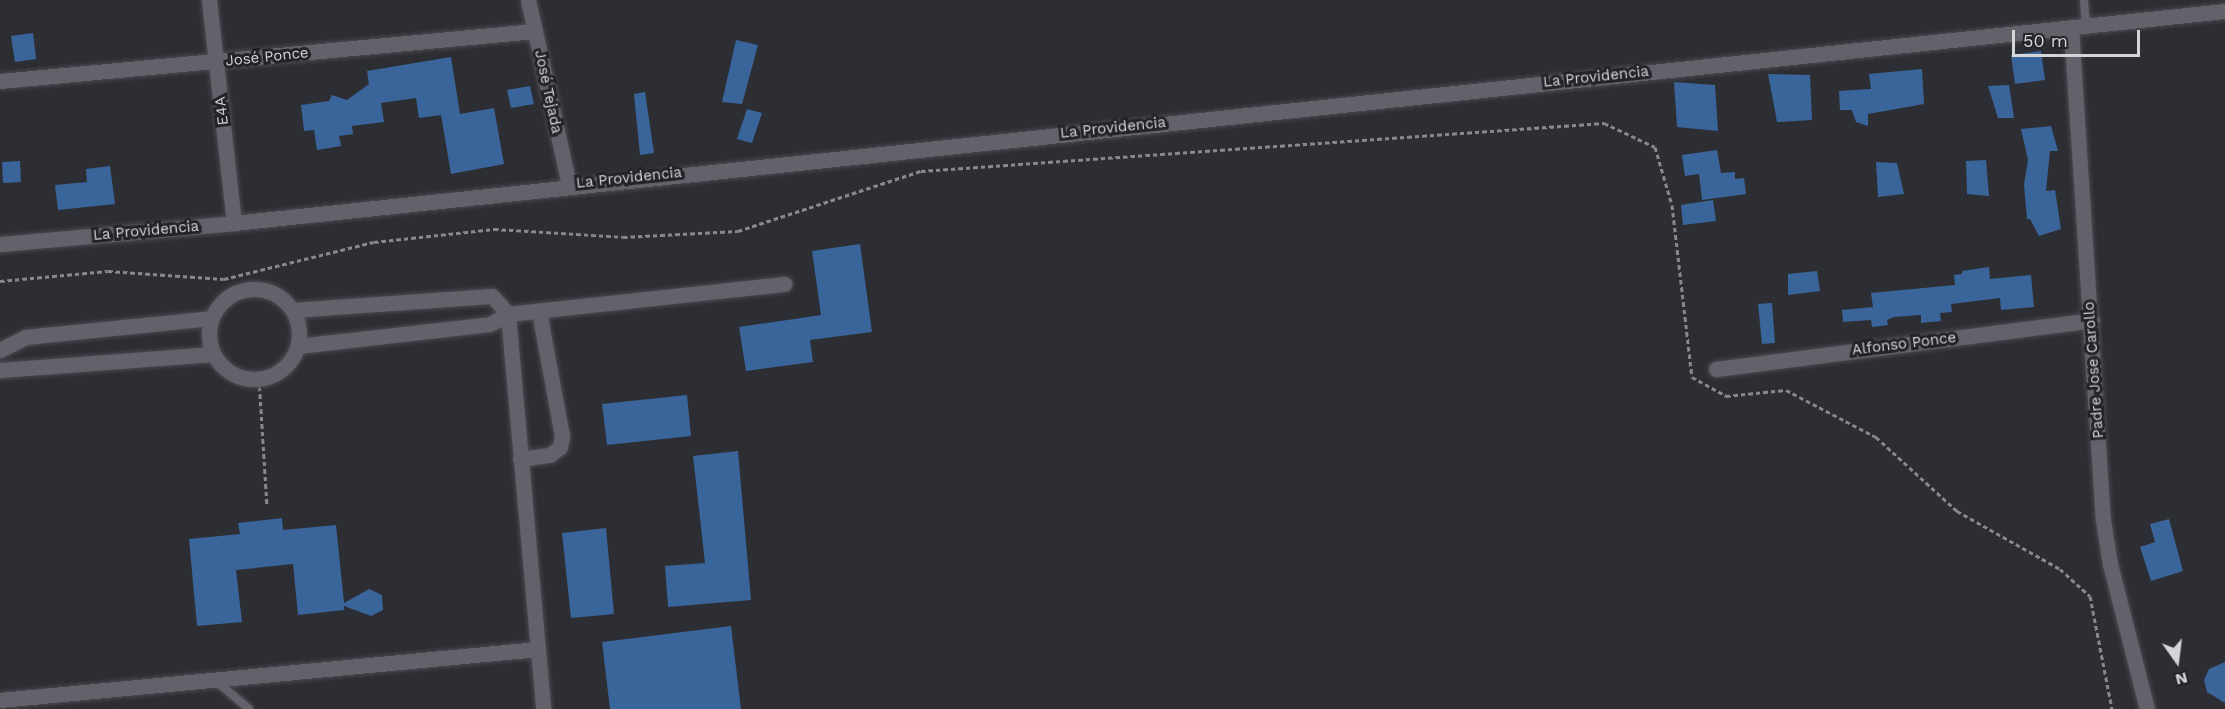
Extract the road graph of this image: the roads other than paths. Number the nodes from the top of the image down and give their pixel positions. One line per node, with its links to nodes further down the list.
1 (209, 0): 7 (street, E4A)
2 (528, 0): 6 (street, José Tejada)
3 (2084, 0): 5 (lane)
4 (2225, 11): 5 (street, La Providencia)
5 (2079, 26): 9 (street, La Providencia); 17 (street, Padre Jose Carollo)
6 (535, 31): 7 (street, José Ponce); 9 (street, José Tejada)
7 (216, 62): 8 (street, José Ponce); 10 (street, E4A)
8 (0, 81)
9 (569, 185): 10 (street, La Providencia)
10 (234, 223): 11 (street, La Providencia)
11 (0, 244)
12 (784, 284): 14 (street)
13 (292, 310): 15 (street); 16 (street); 18 (street)
14 (539, 312): 15 (street); 23 (street)
15 (508, 314): 18 (street); 23 (street)
16 (211, 318): 19 (street); 20 (street)
17 (2092, 320): 21 (street, Alfonso Ponce); 29 (street, Padre Jose Carollo)
18 (298, 346): 20 (street)
19 (0, 350)
20 (213, 354): 22 (street)
21 (1716, 369)
22 (0, 370)
23 (520, 459): 24 (street)
24 (538, 649): 25 (street); 28 (street)
25 (215, 680): 26 (street); 27 (lane)
26 (0, 700)
27 (249, 709)
28 (543, 709)
29 (2147, 709)

